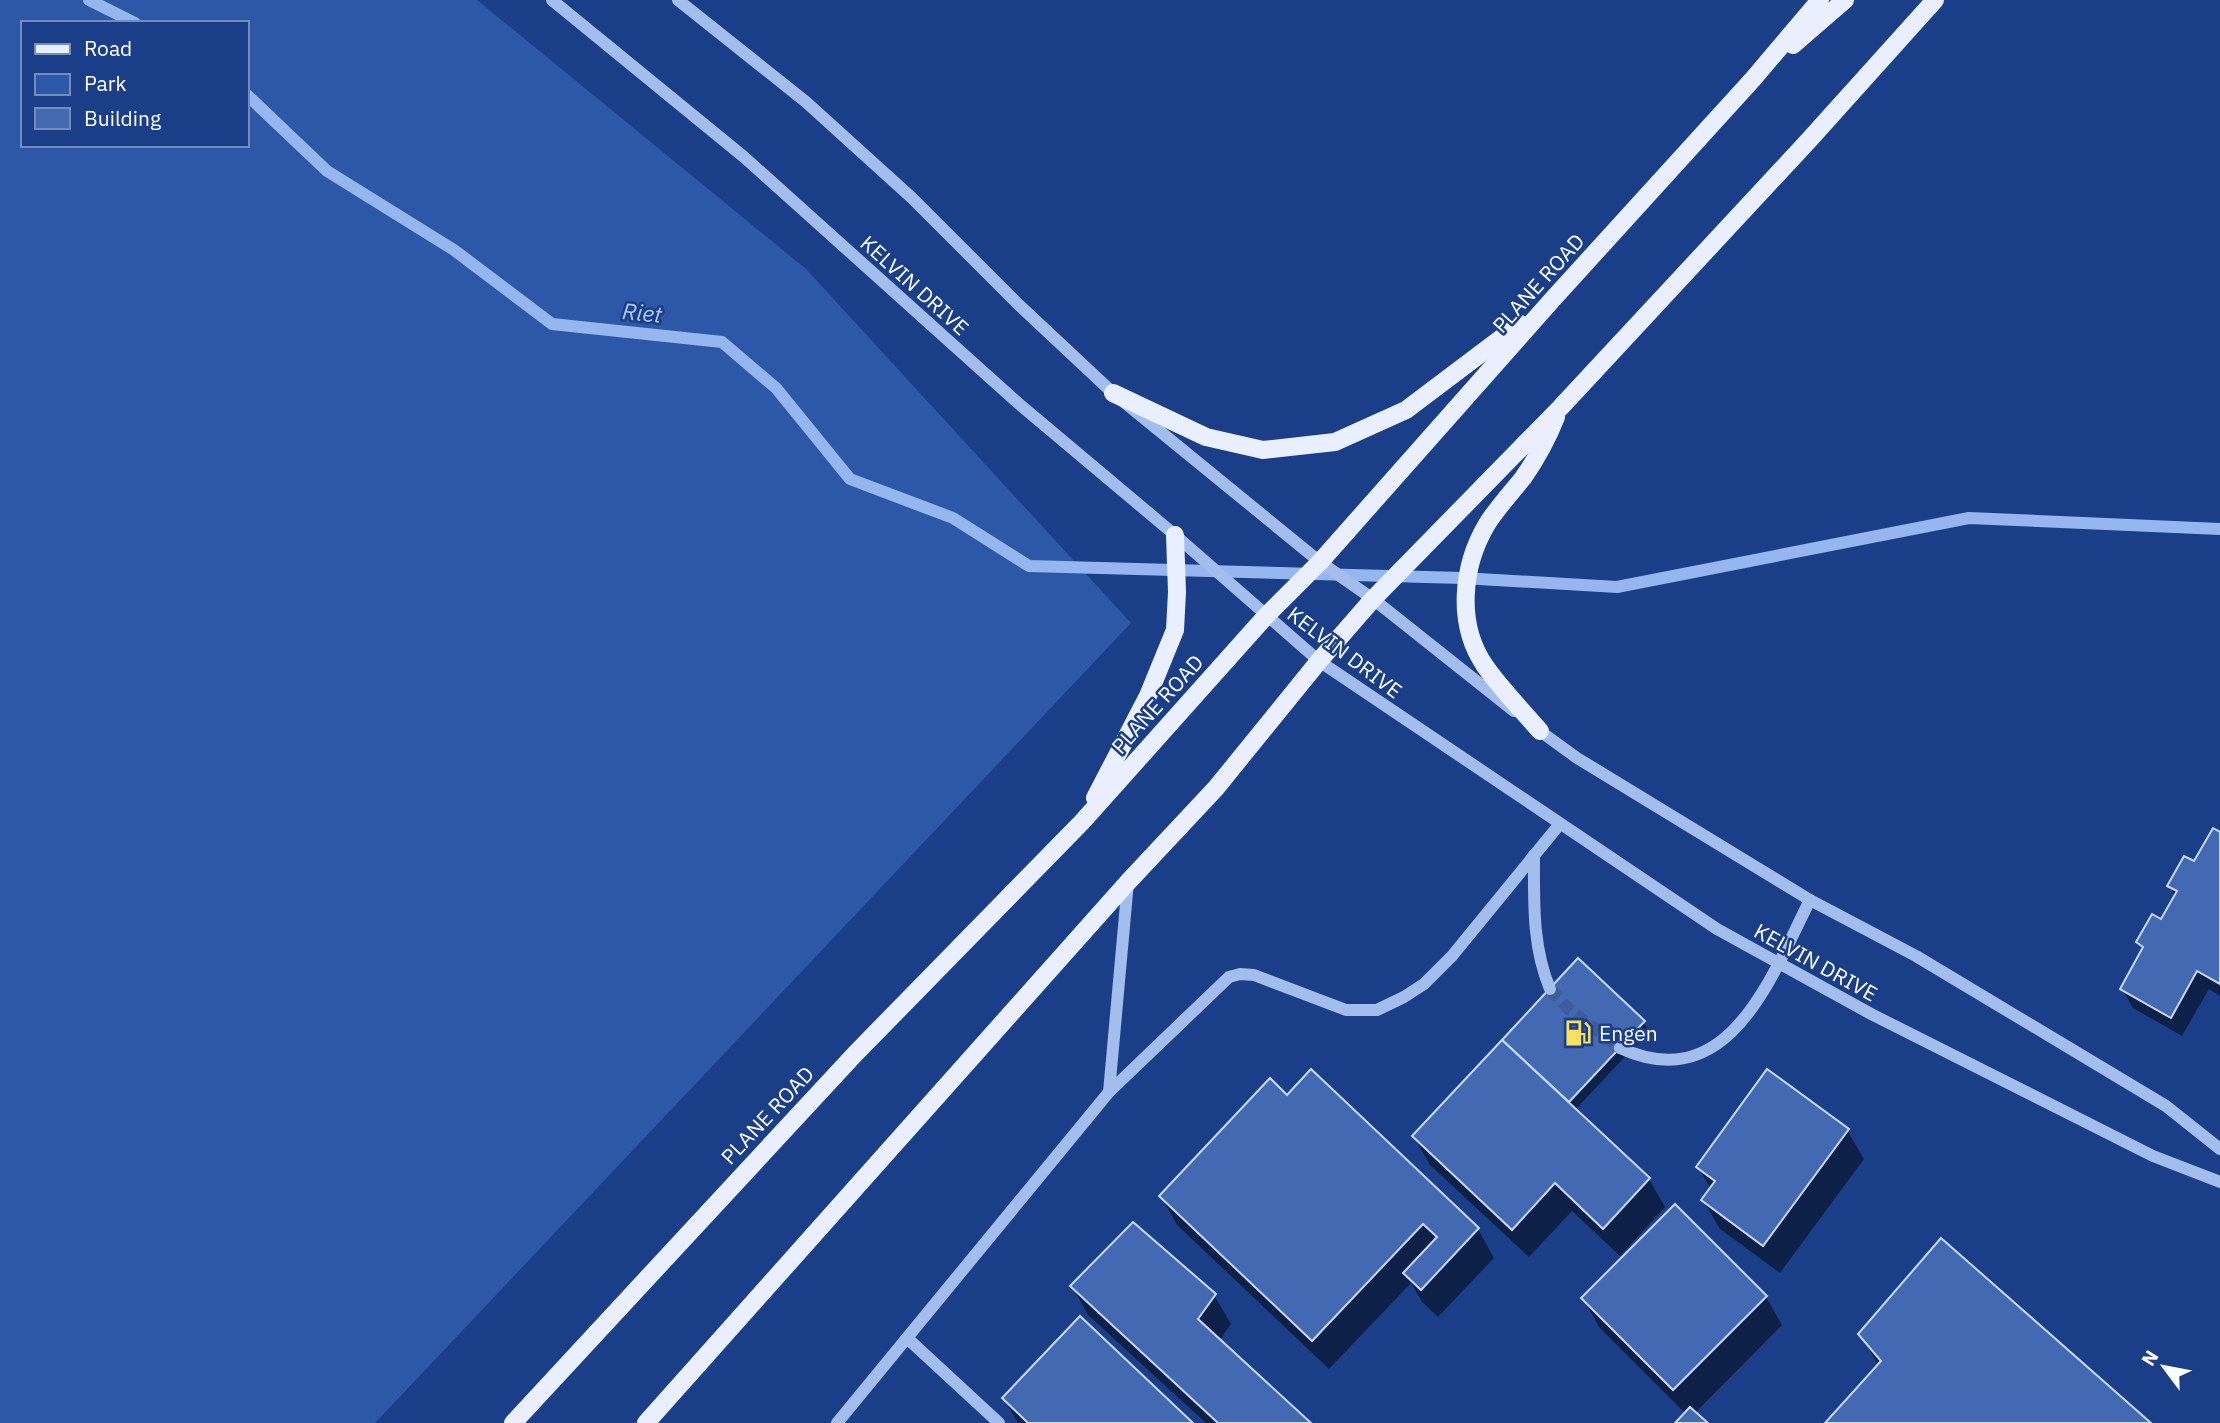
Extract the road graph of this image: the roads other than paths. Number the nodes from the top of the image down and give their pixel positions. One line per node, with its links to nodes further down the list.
1 (552, 0): 10 (street, KELVIN DRIVE)
2 (678, 0): 8 (street)
3 (1820, 0): 6 (main road, PLANE ROAD)
4 (1845, 0): 6 (main road)
5 (1935, 0): 9 (main road)
6 (1753, 79): 7 (main road, PLANE ROAD)
7 (1552, 300): 8 (main road); 11 (main road, PLANE ROAD)
8 (1113, 393): 11 (street)
9 (1560, 408): 12 (main road); 15 (main road)
10 (1175, 535): 13 (street, KELVIN DRIVE); 16 (main road)
11 (1320, 562): 12 (street); 13 (main road, PLANE ROAD)
12 (1373, 599): 14 (main road); 15 (street)
13 (1266, 616): 14 (street, KELVIN DRIVE); 16 (main road, PLANE ROAD)
14 (1319, 661): 17 (street, KELVIN DRIVE); 19 (main road)
15 (1539, 731): 20 (street)
16 (1082, 822): 28 (main road, PLANE ROAD)
17 (1559, 825): 18 (street); 21 (street, KELVIN DRIVE)
18 (1534, 855): 22 (street); 24 (street)
19 (1128, 882): 24 (street); 29 (main road)
20 (1810, 901): 21 (street); 25 (street)
21 (1779, 962): 23 (street); 26 (street, KELVIN DRIVE)
22 (1550, 989)
23 (1620, 1048)
24 (1109, 1092): 27 (street)
25 (2220, 1149)
26 (2220, 1182)
27 (907, 1338): 30 (street); 31 (street)
28 (513, 1423)
29 (646, 1423)
30 (837, 1423)
31 (999, 1423)

